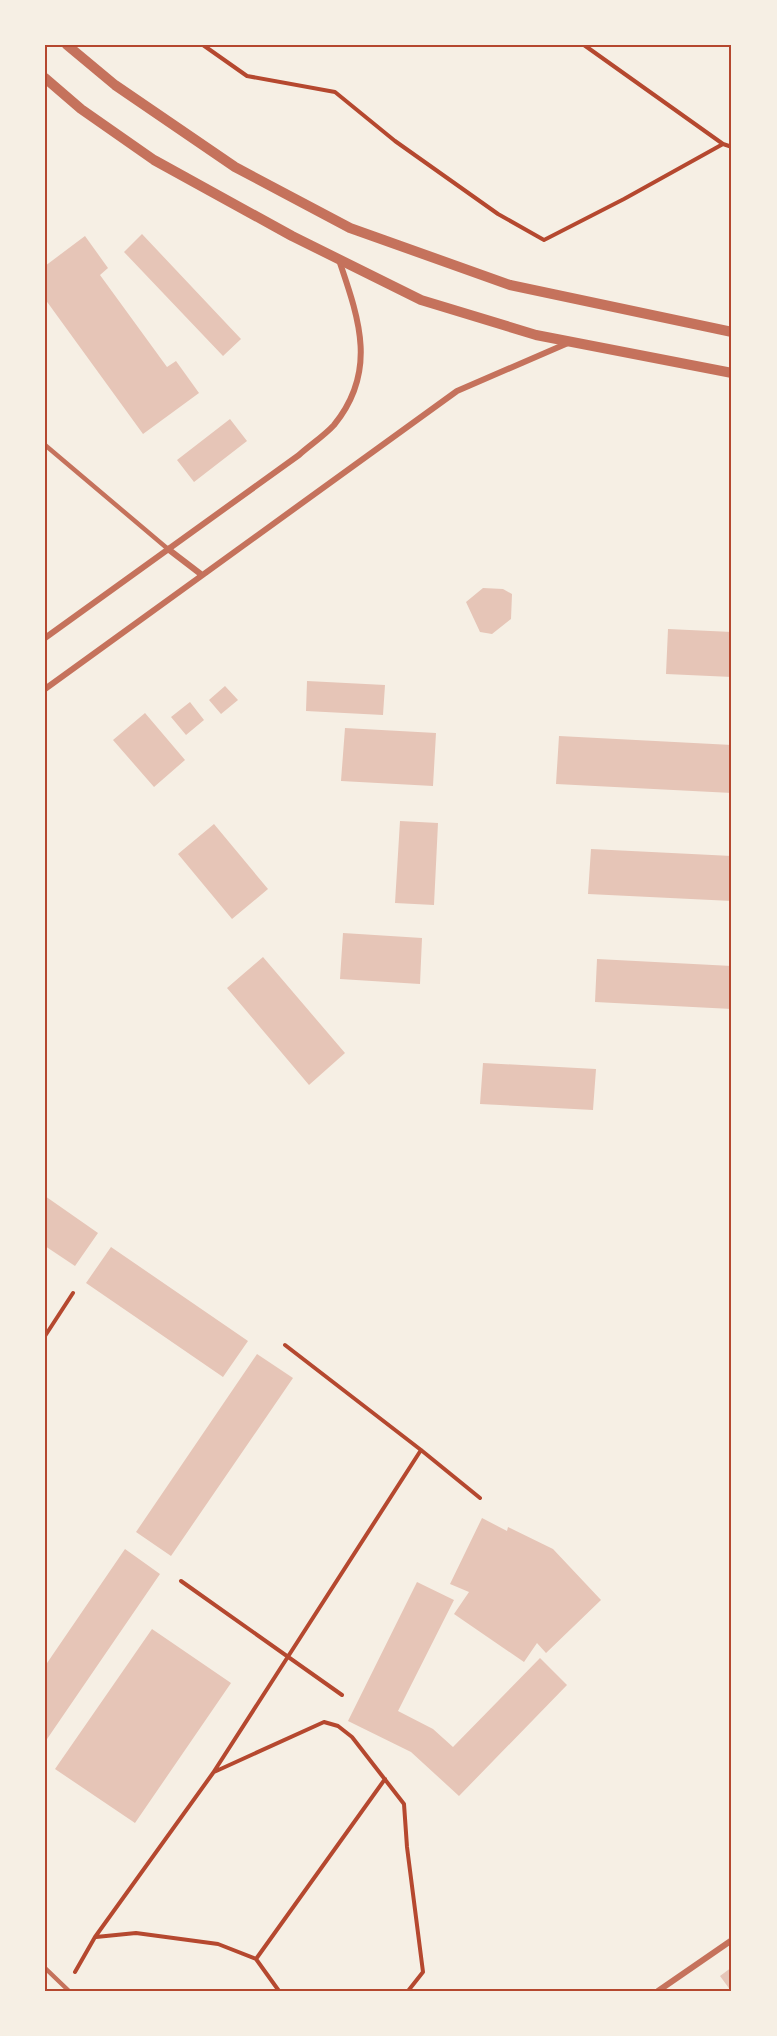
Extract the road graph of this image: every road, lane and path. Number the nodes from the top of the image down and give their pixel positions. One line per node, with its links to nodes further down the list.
1 (67, 45): 8 (street)
2 (203, 45): 5 (path)
3 (584, 45): 5 (path)
4 (45, 78): 7 (street)
5 (723, 144): 6 (path)
6 (732, 147)
7 (339, 260): 9 (street); 12 (street)
8 (732, 332)
9 (571, 342): 10 (street); 13 (street)
10 (732, 373)
11 (45, 445): 12 (lane)
12 (168, 549): 13 (street); 14 (street)
13 (202, 575): 15 (street)
14 (45, 638)
15 (45, 689)
16 (73, 1293): 17 (path)
17 (45, 1336)
18 (285, 1345): 19 (path)
19 (421, 1450): 20 (path); 22 (path)
20 (480, 1498)
21 (181, 1581): 22 (path)
22 (287, 1656): 23 (path); 24 (path)
23 (342, 1695)
24 (213, 1773): 25 (path); 26 (path)
25 (385, 1779): 28 (path); 32 (path)
26 (95, 1937): 28 (path); 30 (path)
27 (732, 1940): 33 (street)
28 (256, 1959): 31 (path)
29 (45, 1968): 30 (lane)
30 (68, 1990)
31 (279, 1991)
32 (408, 1991)
33 (658, 1991)

